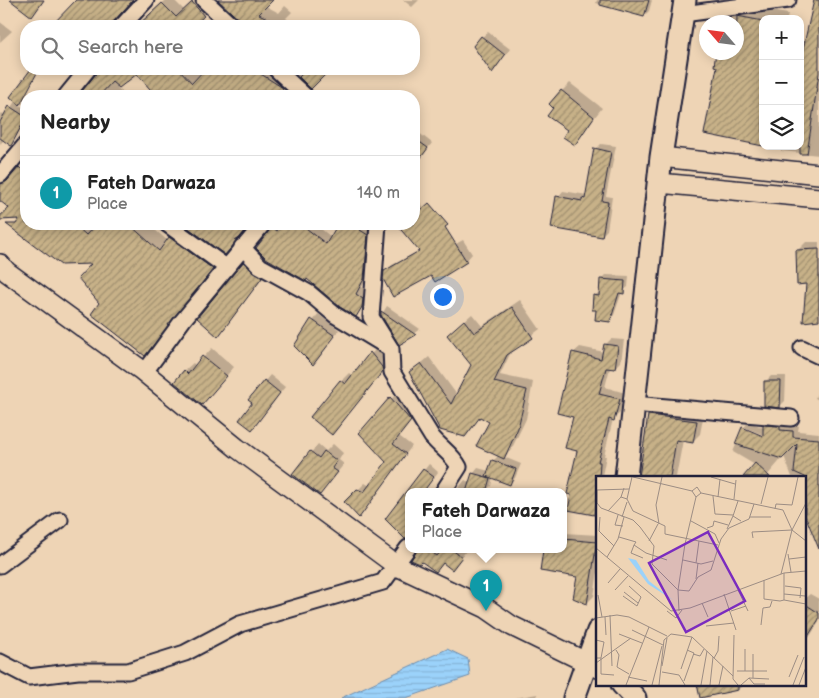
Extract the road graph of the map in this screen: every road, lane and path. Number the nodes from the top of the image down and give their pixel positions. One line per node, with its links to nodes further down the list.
1 (146, 0): 5 (street)
2 (204, 0): 6 (street)
3 (788, 0): 4 (street)
4 (684, 7): 12 (highway)
5 (128, 20)
6 (226, 20)
7 (83, 75): 9 (street)
8 (282, 75): 10 (street)
9 (71, 90)
10 (299, 90)
11 (20, 151): 14 (street)
12 (661, 157): 13 (main road); 15 (highway)
13 (819, 174)
14 (0, 175)
15 (659, 182): 16 (main road); 27 (highway)
16 (819, 198)
17 (175, 230): 22 (street)
18 (258, 230): 20 (street)
19 (378, 230): 24 (street)
20 (242, 247): 22 (street); 24 (street)
21 (0, 264): 26 (main road)
22 (226, 268): 26 (street)
23 (802, 348): 25 (street)
24 (391, 349): 30 (street)
25 (819, 356)
26 (144, 372): 34 (main road)
27 (633, 404): 28 (street); 29 (highway)
28 (791, 418)
29 (626, 476)
30 (446, 488)
31 (60, 520): 33 (street)
32 (405, 553): 34 (street)
33 (0, 565)
34 (397, 566): 36 (street); 37 (main road)
35 (596, 640): 37 (highway)
36 (0, 662)
37 (591, 664): 39 (highway)
38 (624, 686): 40 (highway)
39 (574, 698)
40 (635, 698)

